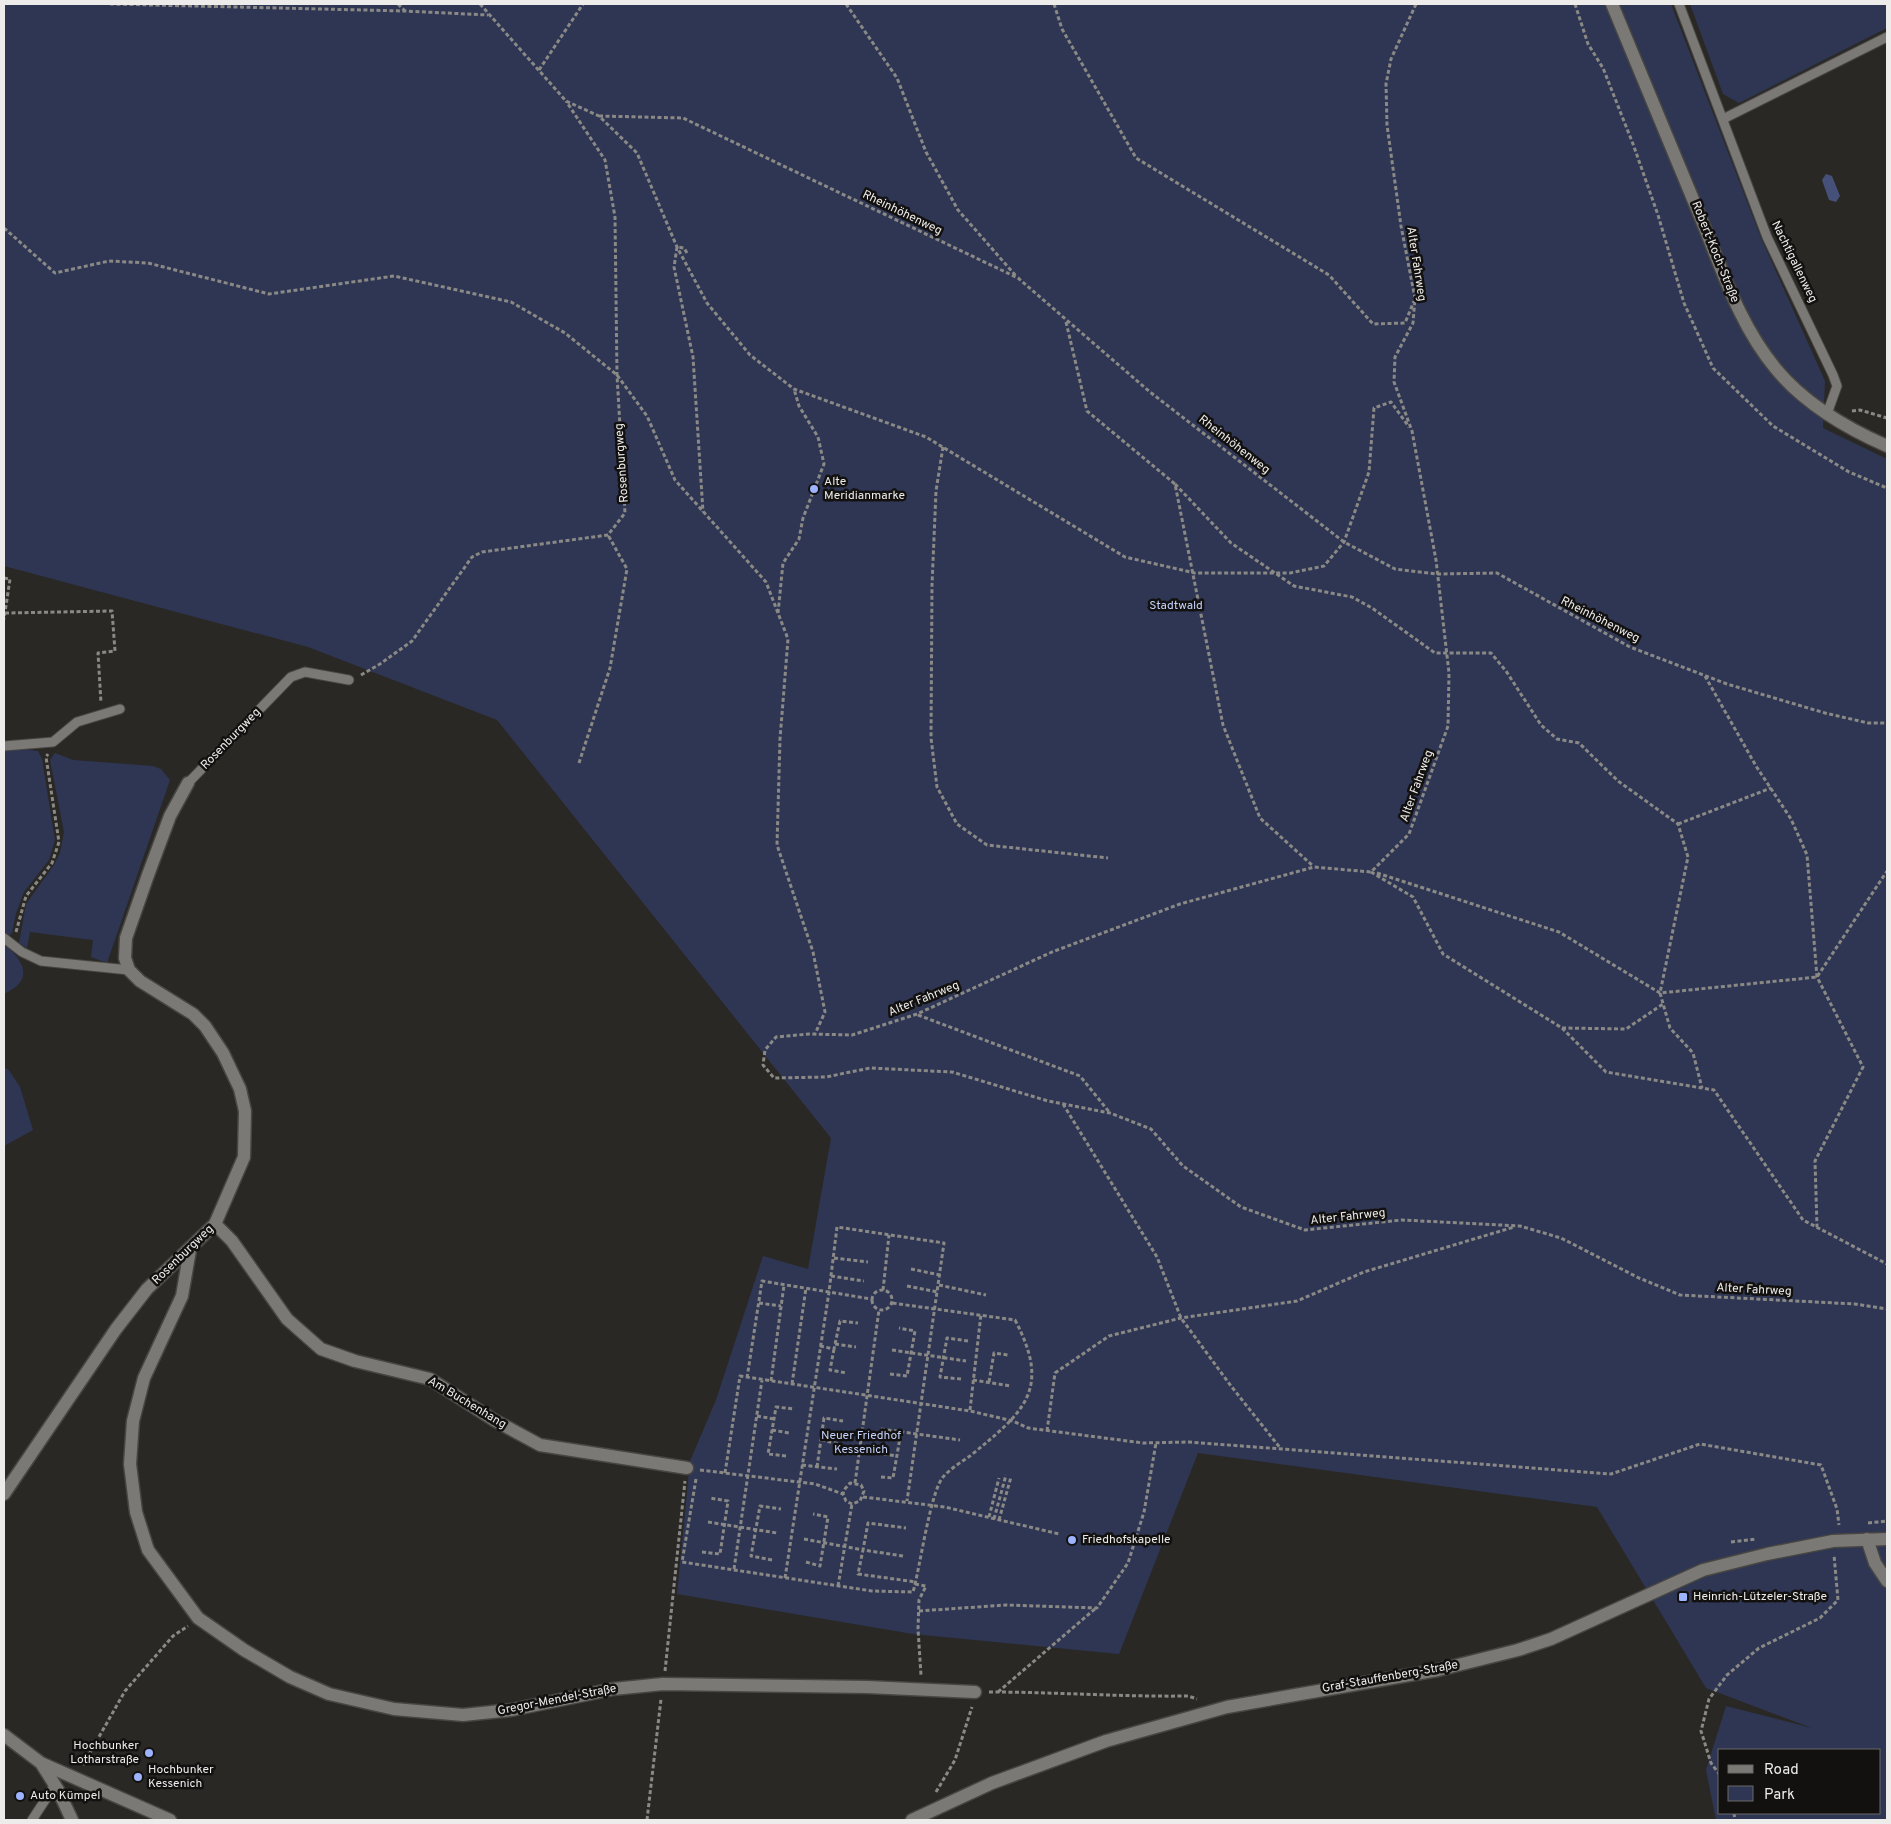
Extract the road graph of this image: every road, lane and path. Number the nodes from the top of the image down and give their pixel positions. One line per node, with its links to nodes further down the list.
1 (110, 4): 2 (path)
2 (140, 4): 12 (path)
3 (398, 4): 13 (path)
4 (480, 4): 14 (path, Rosenburgweg)
5 (583, 4): 16 (path)
6 (846, 4): 23 (path)
7 (1054, 4): 24 (path)
8 (1416, 4): 24 (path, Alter Fahrweg)
9 (1575, 4): 33 (path)
10 (1612, 4): 28 (street, Robert-Koch-Straße)
11 (1679, 4): 19 (lane, Nachtigallenweg)
12 (266, 6): 13 (path)
13 (405, 11): 14 (path)
14 (488, 16): 16 (path, Rosenburgweg)
15 (1887, 37): 19 (lane)
16 (539, 70): 17 (path, Rosenburgweg)
17 (566, 101): 18 (path); 26 (path, Rosenburgweg)
18 (599, 116): 21 (path); 23 (path, Rheinhöhenweg)
19 (1723, 119): 28 (lane, Nachtigallenweg)
20 (4, 228): 26 (path)
21 (677, 247): 22 (path); 27 (path); 34 (path)
22 (688, 253)
23 (1018, 278): 25 (path, Rheinhöhenweg)
24 (1415, 298): 29 (path, Alter Fahrweg)
25 (1066, 321): 32 (path); 36 (path, Rheinhöhenweg)
26 (617, 375): 34 (path); 35 (path, Rosenburgweg)
27 (794, 389): 31 (path); 42 (path)
28 (1827, 414): 30 (street, Robert-Koch-Straße)
29 (1412, 431): 36 (path); 39 (path, Alter Fahrweg)
30 (1887, 446)
31 (943, 448): 37 (path); 56 (path)
32 (1175, 484): 37 (path); 38 (path)
33 (1887, 488)
34 (703, 512): 42 (path)
35 (608, 535): 46 (path); 52 (path)
36 (1344, 542): 38 (path); 39 (path, Rheinhöhenweg)
37 (1195, 573): 38 (path); 57 (path)
38 (1276, 573): 44 (path)
39 (1437, 574): 44 (path, Alter Fahrweg); 45 (path, Rheinhöhenweg)
40 (4, 578): 41 (path)
41 (5, 613): 43 (path); 48 (path)
42 (778, 613): 68 (path)
43 (4, 619)
44 (1446, 654): 55 (path); 59 (path, Alter Fahrweg)
45 (1705, 676): 49 (path, Rheinhöhenweg); 54 (path)
46 (349, 680): 53 (lane, Rosenburgweg)
47 (120, 709): 48 (lane)
48 (102, 714): 50 (lane)
49 (1887, 722)
50 (53, 742): 51 (lane); 61 (path)
51 (4, 746)
52 (579, 762)
53 (188, 783): 62 (street, Rosenburgweg)
54 (1771, 788): 55 (path); 63 (path)
55 (1678, 824): 64 (path)
56 (1108, 858)
57 (1314, 867): 59 (path, Alter Fahrweg); 66 (path, Alter Fahrweg)
58 (1887, 871): 63 (path)
59 (1372, 872): 64 (path); 67 (path)
60 (4, 938): 61 (lane)
61 (13, 945): 62 (lane)
62 (129, 970): 72 (street, Rosenburgweg)
63 (1817, 977): 64 (path); 74 (path)
64 (1660, 993): 65 (path)
65 (1664, 1004): 67 (path); 69 (path)
66 (917, 1014): 68 (path, Alter Fahrweg); 71 (path)
67 (1562, 1028): 69 (path)
68 (815, 1034): 70 (path, Alter Fahrweg)
69 (1702, 1088): 74 (path)
70 (1063, 1104): 71 (path, Alter Fahrweg); 100 (path)
71 (1110, 1113): 73 (path, Alter Fahrweg)
72 (215, 1224): 76 (street, Rosenburgweg); 148 (street, Am Buchenhang)
73 (1520, 1226): 97 (path, Alter Fahrweg); 100 (path)
74 (1817, 1227): 79 (path)
75 (890, 1235): 77 (path); 81 (path); 88 (path)
76 (190, 1250): 158 (street, Rosenburgweg); 198 (street, Gregor-Mendel-Straße)
77 (834, 1258): 78 (path); 82 (path)
78 (868, 1262)
79 (1887, 1264)
80 (911, 1269): 81 (path)
81 (940, 1275): 85 (path)
82 (831, 1276): 83 (path); 89 (path)
83 (864, 1281)
84 (784, 1285): 87 (path); 93 (path); 95 (path)
85 (939, 1285): 90 (path); 91 (path)
86 (907, 1286): 90 (path)
87 (806, 1288): 89 (path); 121 (path)
88 (882, 1290): 92 (path); 94 (path)
89 (829, 1292): 92 (path); 104 (path)
90 (938, 1292): 96 (path)
91 (986, 1295)
92 (871, 1299): 98 (path)
93 (759, 1303): 95 (path); 115 (path)
94 (892, 1303): 96 (path); 98 (path)
95 (781, 1306): 119 (path)
96 (936, 1308): 99 (path); 109 (path)
97 (1887, 1309)
98 (879, 1310): 124 (path)
99 (981, 1314): 118 (path); 131 (path)
100 (1181, 1318): 134 (path); 142 (path)
101 (858, 1324): 105 (path)
102 (899, 1328): 108 (path)
103 (968, 1341): 111 (path)
104 (820, 1346): 105 (path); 123 (path)
105 (834, 1346): 106 (path); 113 (path)
106 (856, 1347)
107 (892, 1350): 108 (path)
108 (911, 1353): 109 (path); 114 (path)
109 (928, 1355): 111 (path); 125 (path)
110 (1008, 1355): 120 (path)
111 (944, 1358): 112 (path); 117 (path)
112 (966, 1361)
113 (847, 1373)
114 (890, 1374)
115 (747, 1378): 116 (path); 150 (path)
116 (762, 1380): 119 (path); 128 (path)
117 (961, 1380)
118 (973, 1380): 120 (path); 127 (path)
119 (771, 1381): 121 (path)
120 (989, 1382): 122 (path)
121 (792, 1384): 123 (path)
122 (1011, 1386)
123 (814, 1388): 124 (path); 146 (path)
124 (868, 1396): 125 (path); 157 (path)
125 (921, 1403): 127 (path); 137 (path)
126 (794, 1409): 129 (path)
127 (970, 1411): 131 (path)
128 (757, 1416): 129 (path); 152 (path)
129 (774, 1419): 133 (path)
130 (843, 1421): 138 (path)
131 (1013, 1421): 134 (path); 164 (path)
132 (881, 1429): 135 (path)
133 (772, 1430): 136 (path); 144 (path)
134 (1047, 1430): 140 (path)
135 (901, 1432): 137 (path); 145 (path)
136 (789, 1433)
137 (916, 1435): 139 (path); 162 (path)
138 (821, 1440): 141 (path); 147 (path)
139 (960, 1440)
140 (1156, 1443): 142 (path); 196 (path)
141 (840, 1444)
142 (1282, 1449): 172 (path)
143 (877, 1453): 145 (path)
144 (786, 1456)
145 (896, 1456): 153 (path)
146 (802, 1465): 147 (path); 156 (path)
147 (817, 1467): 149 (path)
148 (692, 1469): 150 (path); 191 (path); 199 (path)
149 (837, 1469)
150 (725, 1473): 152 (path)
151 (1006, 1474): 168 (path)
152 (749, 1476): 156 (path); 173 (path)
153 (881, 1477)
154 (1011, 1477): 169 (path)
155 (999, 1478): 167 (path)
156 (799, 1482): 159 (path); 192 (path)
157 (855, 1483): 159 (path); 160 (path)
158 (4, 1494)
159 (843, 1494): 163 (path)
160 (863, 1497): 162 (path); 163 (path)
161 (710, 1498): 171 (path)
162 (907, 1501): 164 (path)
163 (852, 1504): 184 (path)
164 (932, 1505): 167 (path); 194 (path)
165 (781, 1509): 175 (path)
166 (813, 1514): 182 (path)
167 (989, 1517): 168 (path)
168 (994, 1519): 169 (path)
169 (999, 1520): 177 (path)
170 (708, 1522): 171 (path)
171 (725, 1526): 173 (path); 186 (path)
172 (1830, 1526)
173 (741, 1528): 175 (path); 191 (path)
174 (906, 1528): 185 (path)
175 (755, 1530): 176 (path); 188 (path)
176 (777, 1533)
177 (1059, 1534)
178 (804, 1539): 182 (path)
179 (1758, 1539): 183 (path)
180 (1867, 1539): 181 (street); 193 (street); 209 (street, Graf-Stauffenberg-Straße)
181 (1887, 1539)
182 (824, 1542): 184 (path); 189 (path)
183 (1731, 1542)
184 (843, 1546): 185 (path); 195 (path)
185 (863, 1550): 187 (path); 194 (path)
186 (702, 1552)
187 (903, 1556)
188 (772, 1560)
189 (806, 1562)
190 (1835, 1563): 207 (path)
191 (734, 1569): 192 (path)
192 (785, 1578): 195 (path)
193 (1887, 1581)
194 (915, 1583): 195 (path); 197 (path)
195 (838, 1586)
196 (1096, 1608): 197 (path); 202 (path)
197 (919, 1611): 200 (path)
198 (198, 1618): 199 (street, Gregor-Mendel-Straße); 205 (path)
199 (663, 1684): 200 (street, Gregor-Mendel-Straße); 213 (path)
200 (922, 1688): 201 (street, Gregor-Mendel-Straße)
201 (975, 1692): 202 (path); 209 (path)
202 (998, 1692): 203 (path)
203 (1198, 1699)
204 (4, 1735): 206 (street)
205 (86, 1759)
206 (41, 1763): 208 (street); 212 (street)
207 (1718, 1773)
208 (55, 1785): 210 (lane); 211 (street)
209 (917, 1818)
210 (32, 1820)
211 (72, 1820)
212 (170, 1820)
213 (647, 1820)

